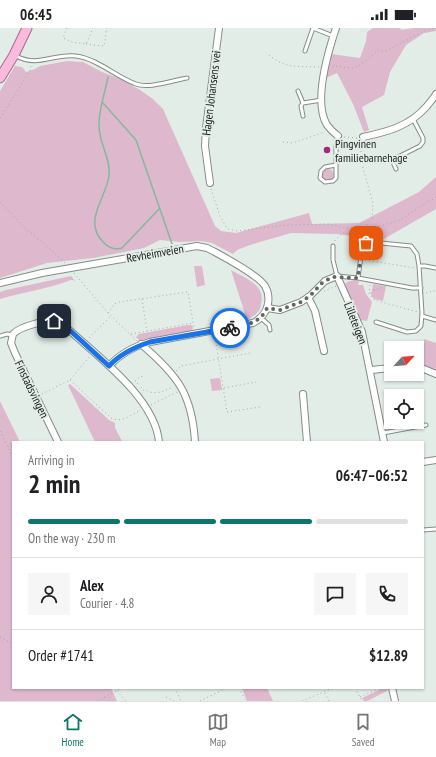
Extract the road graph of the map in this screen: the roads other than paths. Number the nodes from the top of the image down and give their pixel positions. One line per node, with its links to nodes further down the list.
1 (27, 28): 7 (main road)
2 (219, 28): 20 (street, Hagen Johansens vei)
3 (313, 28): 5 (lane); 6 (lane)
4 (336, 28): 5 (street)
5 (333, 36): 12 (street)
6 (305, 51)
7 (14, 55): 8 (main road); 9 (lane)
8 (0, 78)
9 (187, 78)
10 (298, 91): 13 (lane)
11 (436, 96): 15 (street)
12 (322, 100): 13 (lane); 16 (street)
13 (302, 103): 14 (lane)
14 (303, 116)
15 (413, 119): 17 (street); 19 (lane)
16 (338, 136): 18 (lane)
17 (363, 137)
18 (336, 165): 18 (lane)
19 (396, 169)
20 (210, 183)
21 (333, 246): 24 (lane)
22 (419, 268): 23 (lane); 25 (lane); 27 (lane)
23 (436, 268)
24 (337, 276): 25 (lane); 28 (street); 42 (street, Lilleteigen)
25 (358, 278): 27 (lane)
26 (0, 283): 29 (street, Revheimveien)
27 (421, 288): 30 (lane)
28 (308, 298): 29 (street); 38 (street)
29 (267, 308): 31 (street)
30 (422, 314): 32 (lane); 33 (lane)
31 (261, 318): 34 (lane); 37 (street)
32 (436, 320)
33 (376, 322)
34 (270, 330)
35 (13, 335): 36 (lane); 39 (street); 47 (street, Finstadsvingen)
36 (0, 336)
37 (141, 344): 39 (street); 49 (street)
38 (324, 351)
39 (109, 366): 48 (street)
40 (384, 369): 42 (street)
41 (424, 369): 43 (street)
42 (371, 370): 46 (street, Lilleteigen)
43 (436, 374)
44 (303, 394): 50 (street)
45 (426, 425): 46 (lane)
46 (383, 433): 51 (street, Lilleteigen)
47 (58, 441)
48 (159, 441)
49 (195, 441)
50 (307, 441)
51 (384, 441)
52 (436, 460): 53 (street); 54 (street)
53 (424, 462)
54 (436, 464)
55 (436, 529): 56 (lane)
56 (424, 530)
57 (392, 689): 58 (street)
58 (395, 701)

